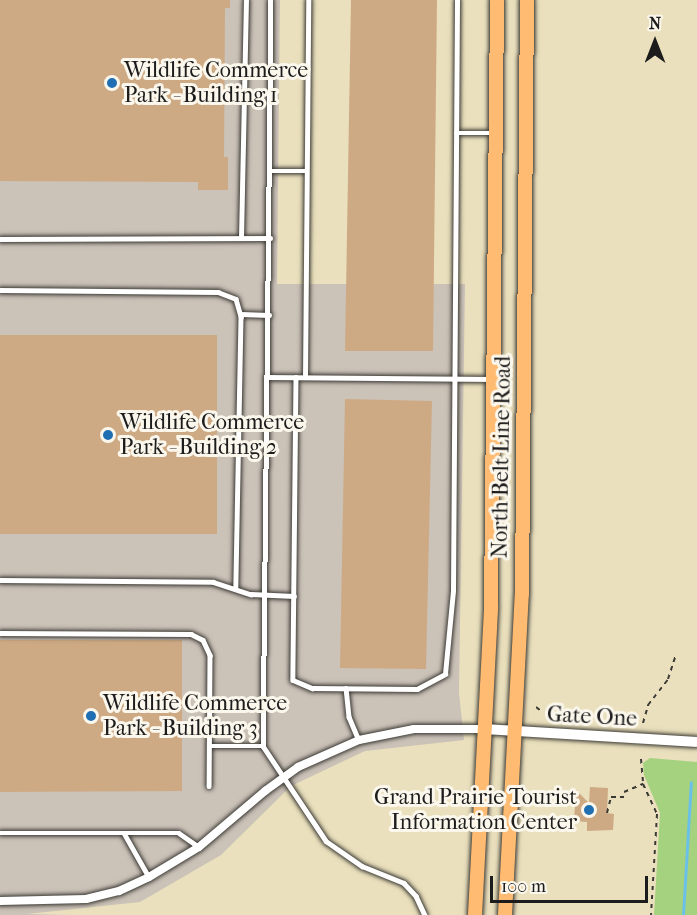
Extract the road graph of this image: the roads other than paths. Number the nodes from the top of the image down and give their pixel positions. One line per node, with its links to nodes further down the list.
1 (246, 0): 11 (lane)
2 (272, 0): 9 (lane)
3 (308, 0): 10 (lane)
4 (457, 0): 7 (lane)
5 (497, 0): 8 (main road, North Belt Line Road)
6 (527, 0): 29 (main road, North Belt Line Road)
7 (456, 133): 8 (lane); 20 (lane)
8 (497, 133): 21 (main road, North Belt Line Road)
9 (271, 171): 10 (lane); 12 (lane)
10 (307, 171): 19 (lane)
11 (241, 238): 12 (lane); 13 (lane)
12 (270, 238): 16 (lane)
13 (0, 239)
14 (0, 290): 15 (lane)
15 (241, 314): 16 (lane); 23 (lane)
16 (269, 315): 17 (lane)
17 (268, 377): 18 (lane); 24 (lane)
18 (296, 377): 19 (lane); 25 (lane)
19 (305, 377): 20 (lane)
20 (453, 378): 21 (lane); 27 (lane)
21 (494, 378): 28 (main road, North Belt Line Road)
22 (0, 580): 23 (lane)
23 (236, 588): 24 (lane)
24 (264, 595): 25 (lane); 33 (lane)
25 (294, 596): 27 (lane)
26 (0, 633): 32 (lane)
27 (346, 688): 30 (lane)
28 (485, 729): 29 (street, Gate One); 30 (street); 42 (main road, North Belt Line Road)
29 (514, 732): 31 (street, Gate One); 43 (main road, North Belt Line Road)
30 (359, 740): 34 (street)
31 (697, 742)
32 (209, 746): 33 (lane); 35 (lane)
33 (263, 746): 34 (lane)
34 (284, 777): 38 (street); 41 (lane)
35 (209, 786)
36 (0, 833): 37 (lane)
37 (124, 833): 38 (lane); 39 (lane)
38 (200, 847): 39 (street)
39 (149, 877): 40 (street)
40 (0, 901)
41 (425, 915)
42 (476, 915)
43 (505, 915)

